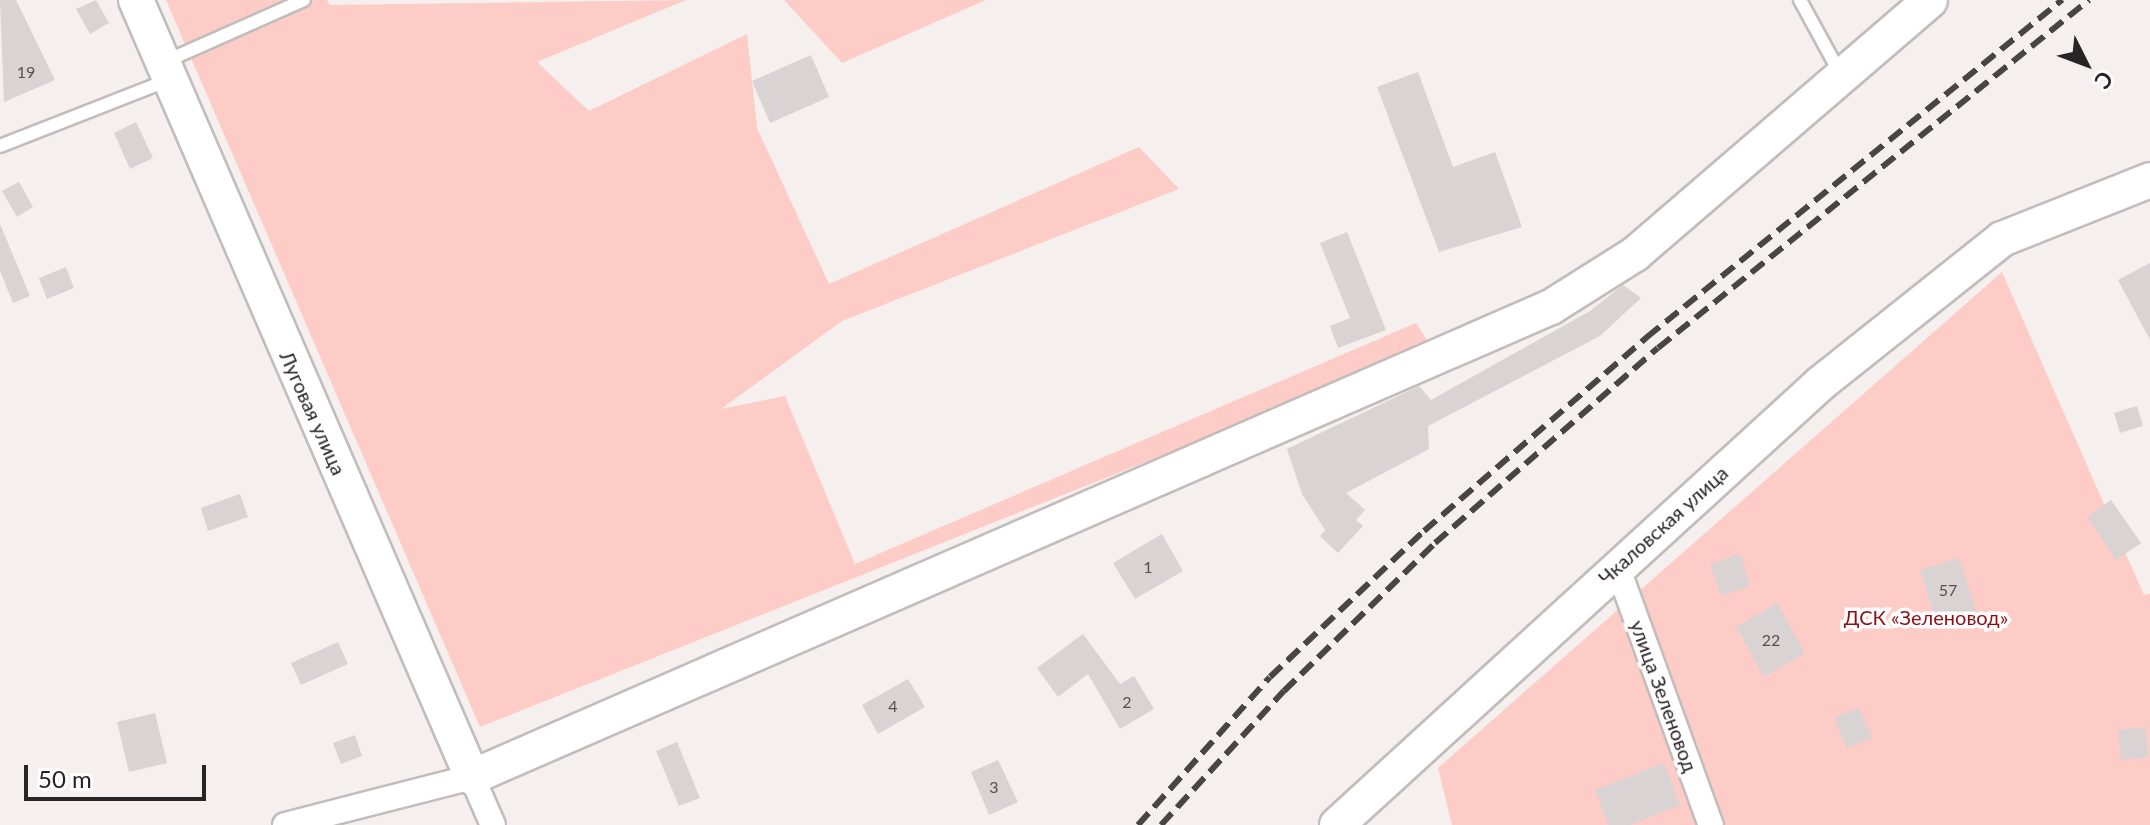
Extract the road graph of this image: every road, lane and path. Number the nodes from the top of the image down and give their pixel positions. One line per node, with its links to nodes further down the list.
1 (136, 0): 5 (street, Луговая улица)
2 (304, 0): 5 (lane)
3 (1800, 0): 6 (lane)
4 (1930, 0): 6 (street)
5 (165, 71): 7 (lane); 10 (street, Луговая улица)
6 (1842, 76): 10 (street)
7 (0, 146)
8 (2150, 180): 9 (street, Чкаловская улица)
9 (1617, 566): 11 (street, Чкаловская улица); 14 (street, улица Зеленовод)
10 (472, 777): 12 (street); 13 (street, Луговая улица)
11 (1341, 823)
12 (285, 825)
13 (493, 825)
14 (1711, 825)

